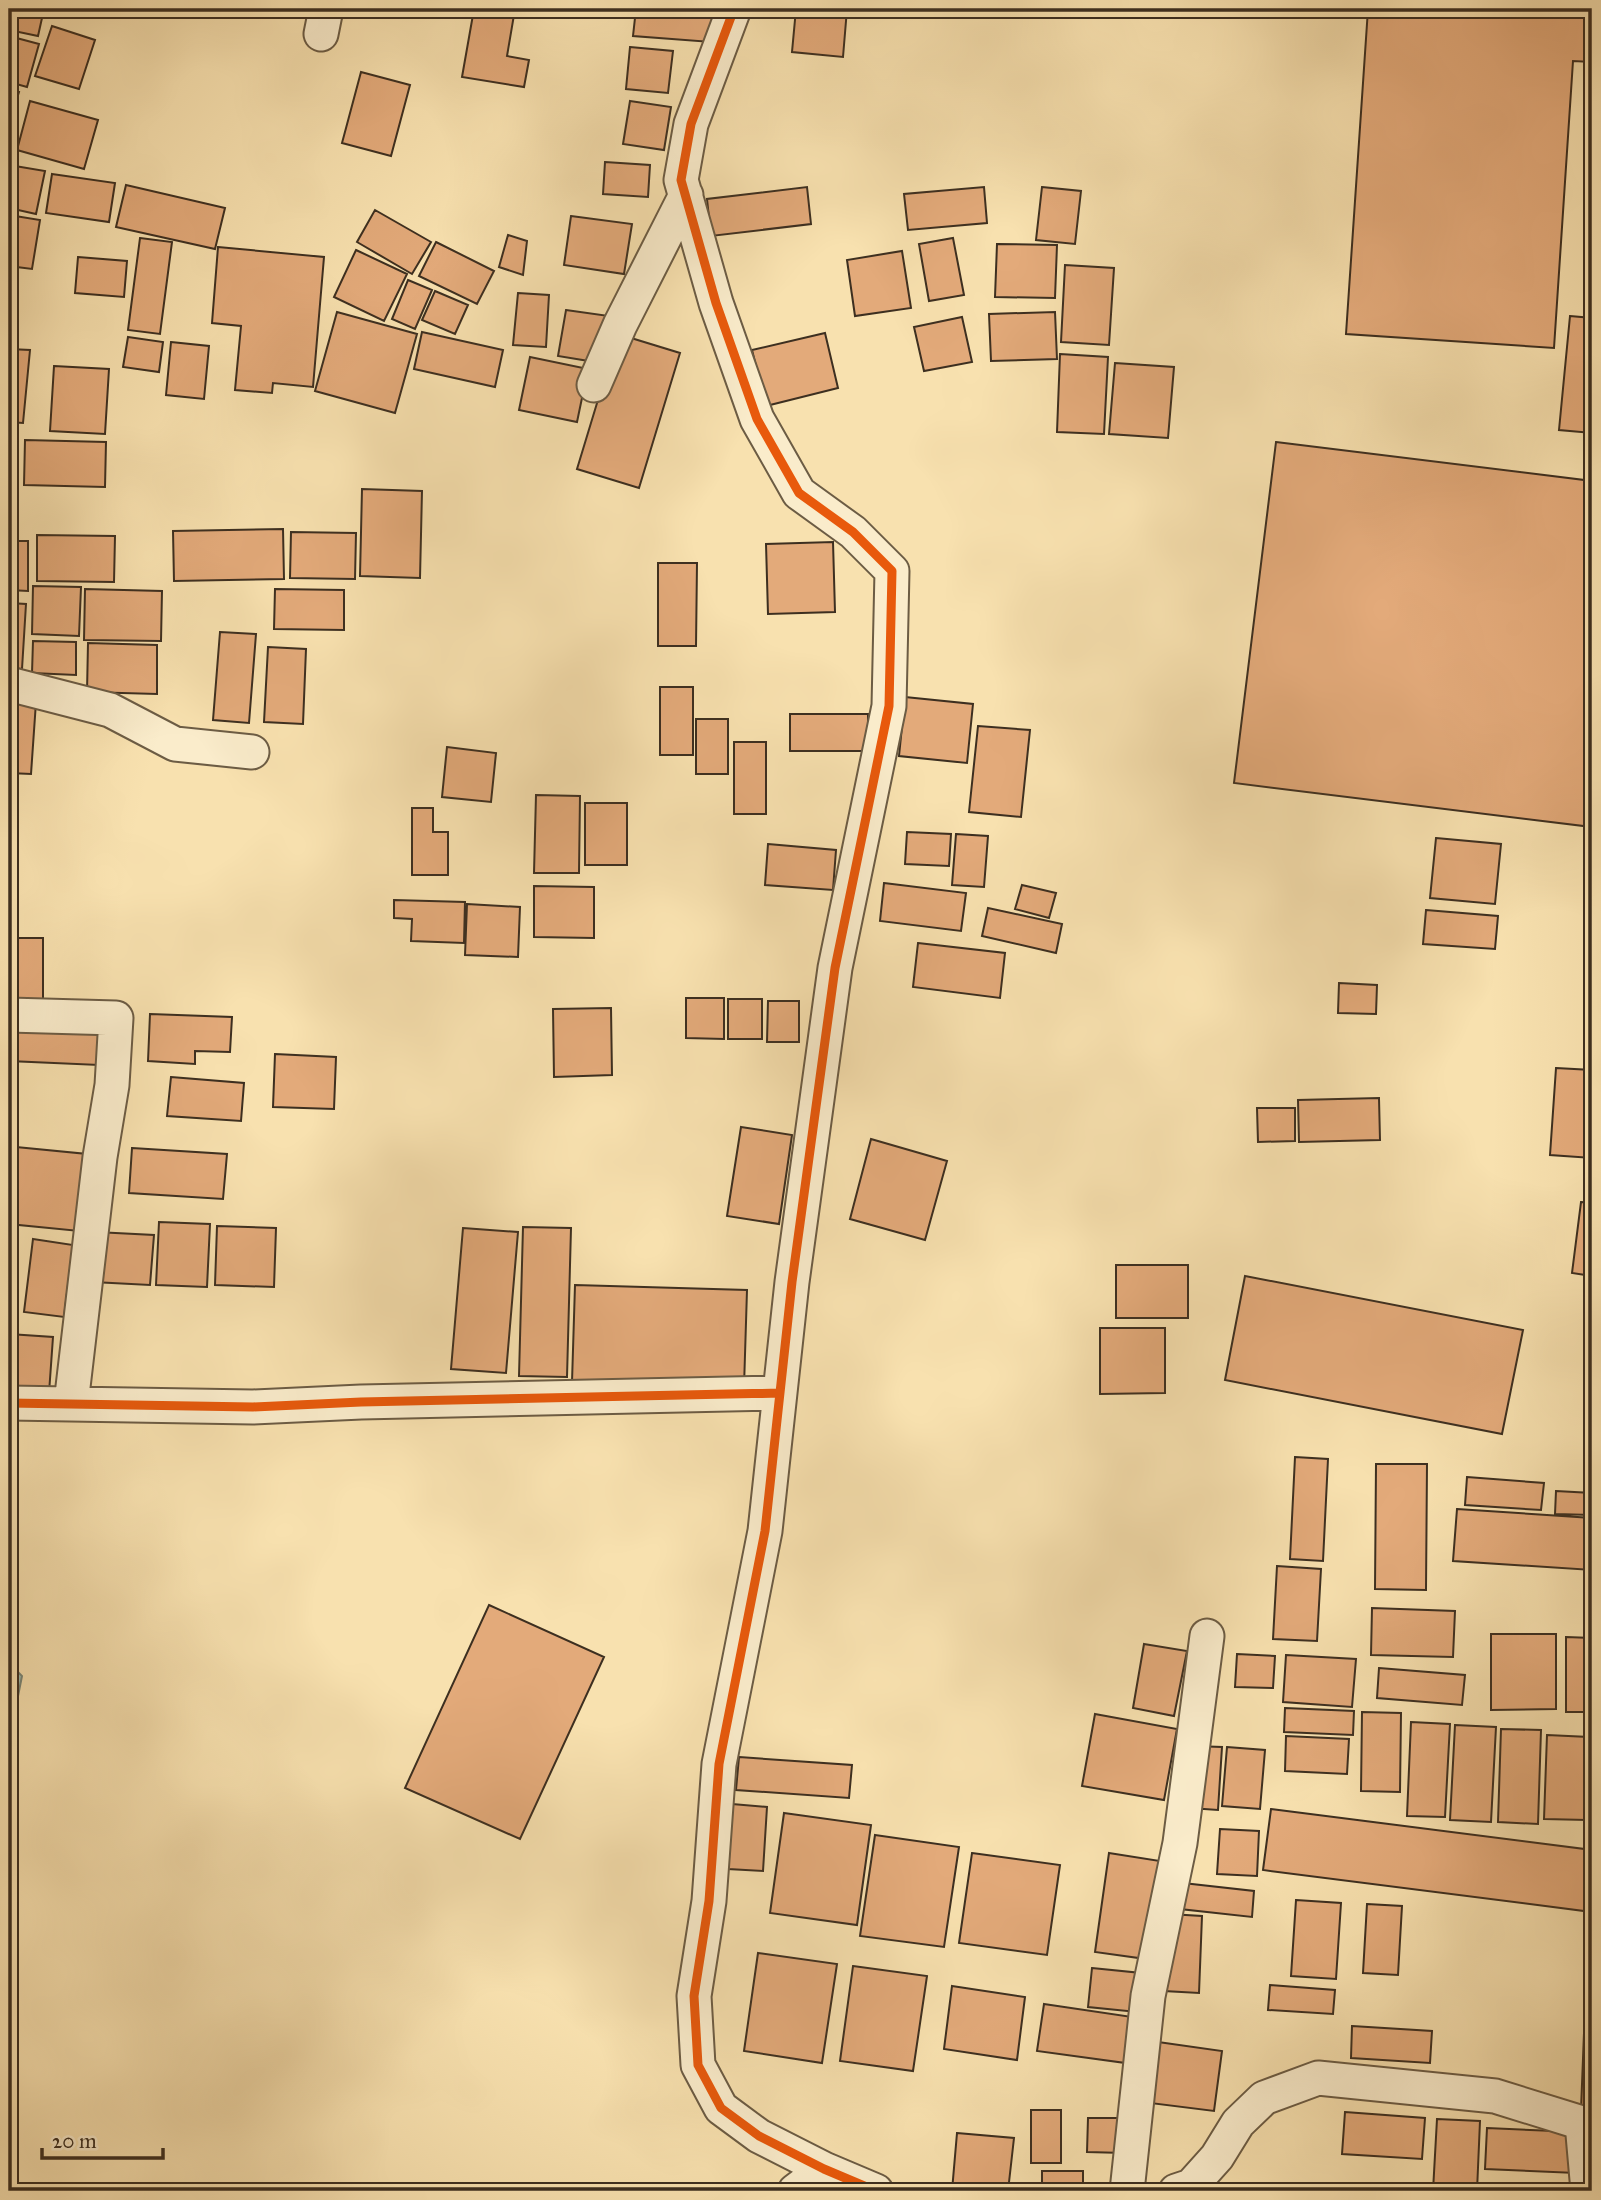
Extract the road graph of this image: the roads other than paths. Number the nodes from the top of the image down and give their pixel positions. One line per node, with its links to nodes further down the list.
1 (734, 9): 2 (street)
2 (686, 195): 3 (street); 7 (street)
3 (594, 385)
4 (9, 684): 5 (street)
5 (252, 752)
6 (9, 1015): 9 (street)
7 (780, 1393): 9 (street); 12 (street)
8 (9, 1403): 9 (street)
9 (71, 1404)
10 (1207, 1636): 15 (street)
11 (1587, 2123): 16 (street); 17 (street)
12 (825, 2180): 13 (street); 14 (street)
13 (795, 2191)
14 (876, 2191)
15 (1127, 2191)
16 (1176, 2191)
17 (1588, 2191)

